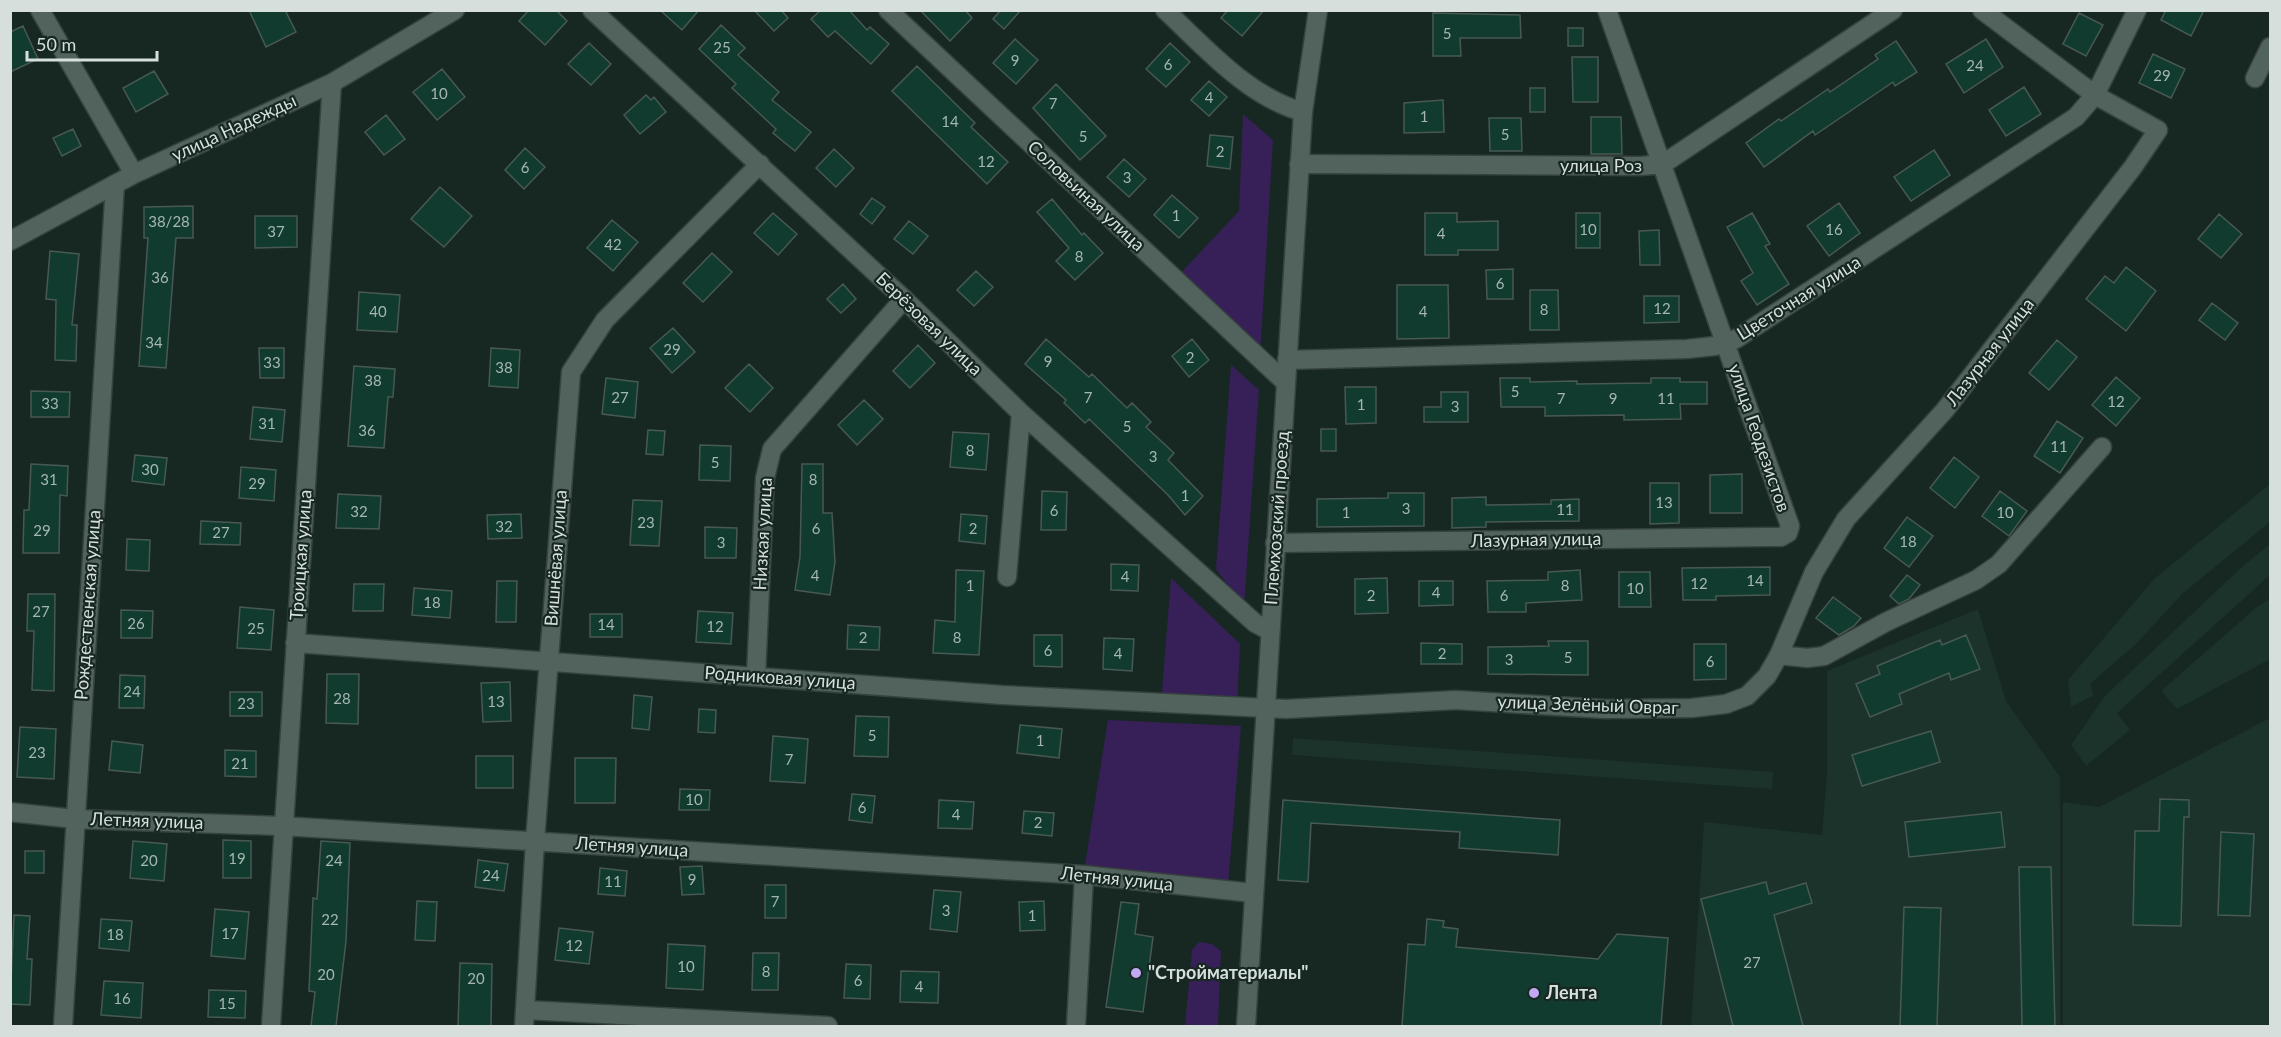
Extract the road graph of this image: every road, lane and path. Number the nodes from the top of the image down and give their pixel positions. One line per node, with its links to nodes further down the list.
1 (40, 10): 19 (street)
2 (455, 10): 13 (street, улица Надежды)
3 (592, 10): 16 (street, Берёзовая улица)
4 (888, 10): 25 (street, Соловьиная улица)
5 (1165, 10): 15 (street)
6 (1318, 10): 15 (street, Племхозский проезд)
7 (1607, 10): 18 (street, улица Геодезистов)
8 (1893, 10): 18 (street, улица Роз)
9 (1982, 10): 14 (street)
10 (2136, 10): 14 (street, Цветочная улица)
11 (2271, 47): 12 (street)
12 (2255, 78)
13 (332, 83): 19 (street, улица Надежды); 32 (street, Троицкая улица)
14 (2095, 95): 23 (street, Цветочная улица); 33 (street, Лазурная улица)
15 (1303, 112): 17 (street, Племхозский проезд)
16 (760, 164): 22 (street, Берёзовая улица); 34 (street, Вишнёвая улица)
17 (1299, 164): 18 (street, улица Роз); 24 (street, Племхозский проезд)
18 (1663, 164): 23 (street, улица Геодезистов)
19 (134, 174): 20 (street, улица Надежды)
20 (115, 184): 21 (street, улица Надежды); 38 (street, Рождественская улица)
21 (10, 241)
22 (904, 299): 26 (street, Берёзовая улица); 35 (street, Низкая улица)
23 (1726, 343): 24 (street, Цветочная улица); 28 (street, улица Геодезистов)
24 (1287, 360): 25 (street, Племхозский проезд)
25 (1286, 381): 29 (street, Племхозский проезд)
26 (1021, 413): 30 (street); 31 (street, Берёзовая улица)
27 (2102, 447): 33 (street)
28 (1790, 526): 29 (street, Лазурная улица)
29 (1275, 543): 31 (street, Племхозский проезд)
30 (1007, 577)
31 (1270, 631): 36 (street, Племхозский проезд)
32 (295, 643): 34 (street, Родниковая улица); 39 (street, Троицкая улица)
33 (1779, 655): 36 (street, улица Зелёный Овраг)
34 (548, 660): 35 (street, Родниковая улица); 40 (street, Вишнёвая улица)
35 (756, 676): 36 (street, Родниковая улица)
36 (1264, 708): 42 (street, Племхозский проезд)
37 (10, 812): 38 (street, Летняя улица)
38 (75, 819): 39 (street, Летняя улица); 44 (street, Рождественская улица)
39 (282, 826): 40 (street, Летняя улица); 45 (street, Троицкая улица)
40 (535, 841): 41 (street, Летняя улица); 43 (street, Вишнёвая улица)
41 (1083, 875): 42 (street, Летняя улица); 47 (street)
42 (1253, 894): 48 (street, Племхозский проезд)
43 (525, 1018): 46 (street)
44 (63, 1026)
45 (270, 1026)
46 (828, 1026)
47 (1076, 1026)
48 (1246, 1026)

